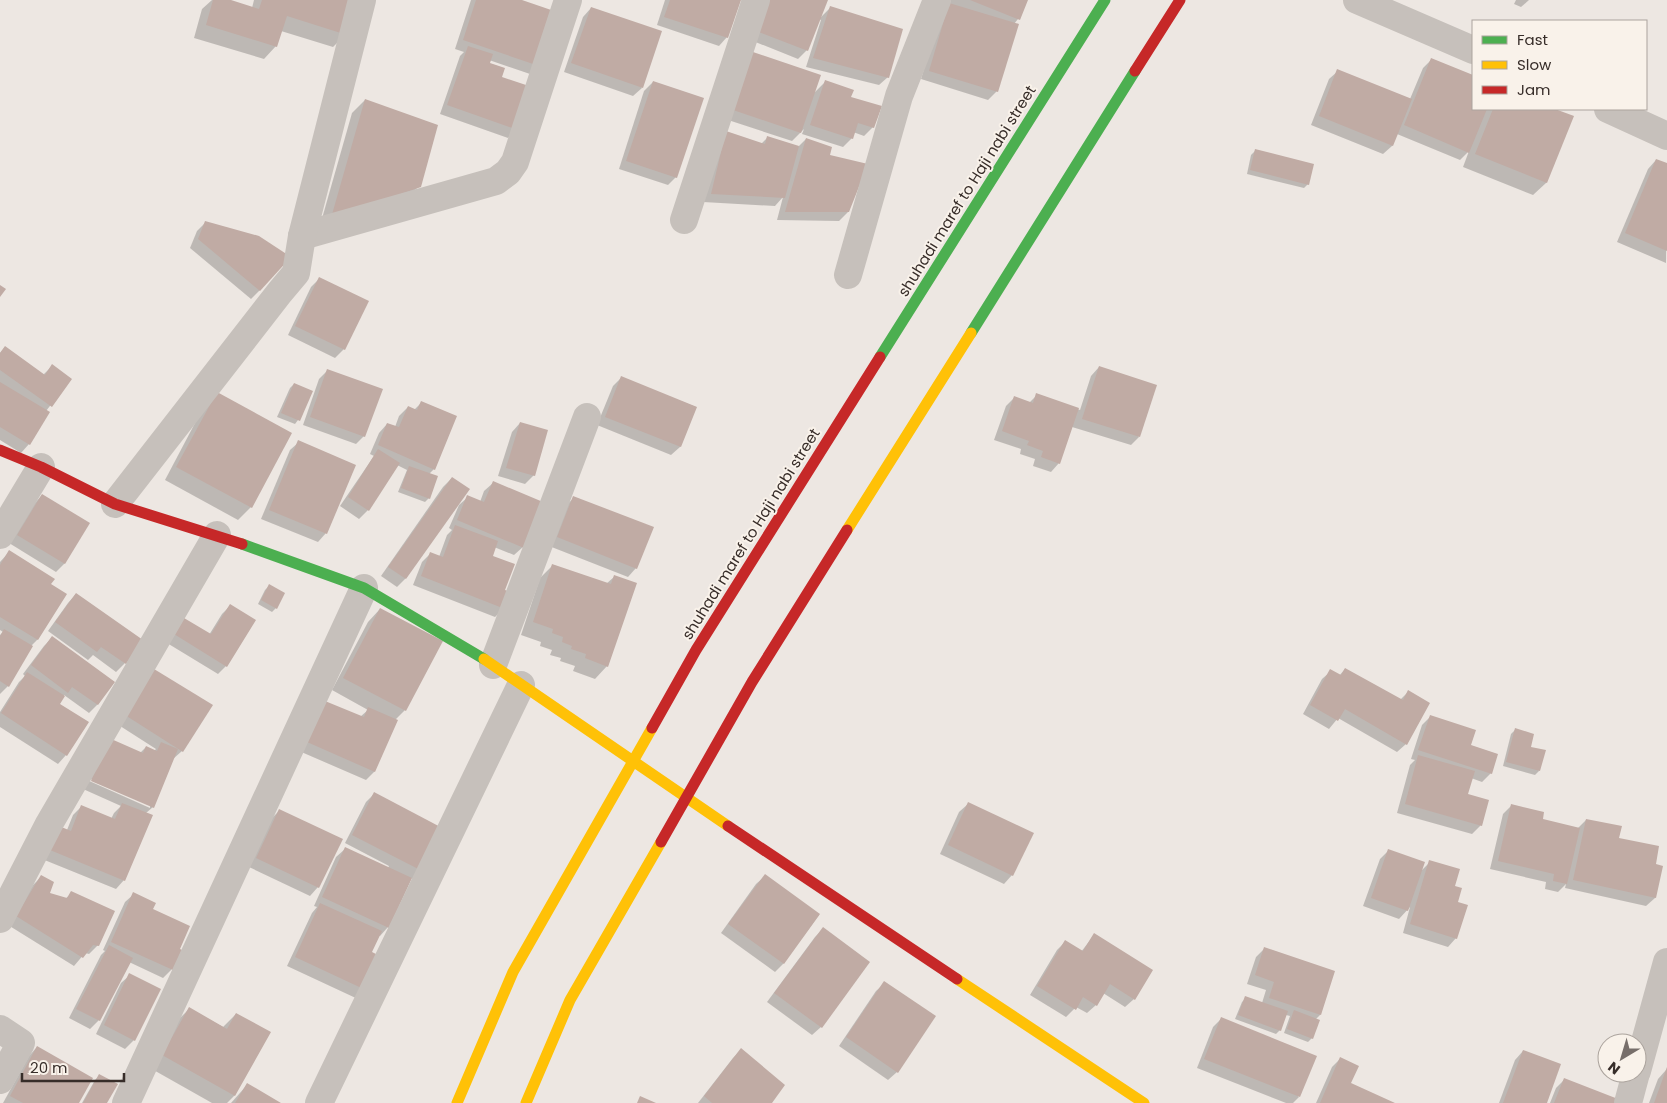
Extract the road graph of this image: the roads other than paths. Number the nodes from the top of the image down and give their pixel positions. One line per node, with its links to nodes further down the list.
1 (362, 0): 12 (street)
2 (568, 0): 12 (street)
3 (756, 0): 11 (street)
4 (937, 0): 13 (street)
5 (1105, 0): 23 (main road, shuhadi maref to Haji nabi street)
6 (1180, 0): 24 (main road)
7 (1357, 0): 8 (street)
8 (1472, 50)
9 (1610, 110): 10 (street)
10 (1667, 136)
11 (684, 220)
12 (302, 236): 17 (street)
13 (848, 275)
14 (587, 417): 21 (street)
15 (0, 450): 16 (main road)
16 (41, 467): 17 (main road); 18 (street)
17 (115, 504): 19 (main road)
18 (0, 535)
19 (218, 535): 20 (main road); 25 (street)
20 (364, 588): 21 (main road); 31 (street)
21 (493, 665): 22 (main road)
22 (521, 685): 23 (main road); 32 (street)
23 (632, 762): 24 (main road); 33 (main road, shuhadi maref to Haji nabi street)
24 (686, 798): 34 (main road); 35 (main road)
25 (0, 919)
26 (1667, 962): 28 (street)
27 (0, 1029): 29 (street)
28 (1647, 1035)
29 (0, 1080)
30 (1634, 1083): 36 (street)
31 (126, 1103)
32 (319, 1103)
33 (457, 1103)
34 (526, 1103)
35 (1144, 1103)
36 (1628, 1103)

